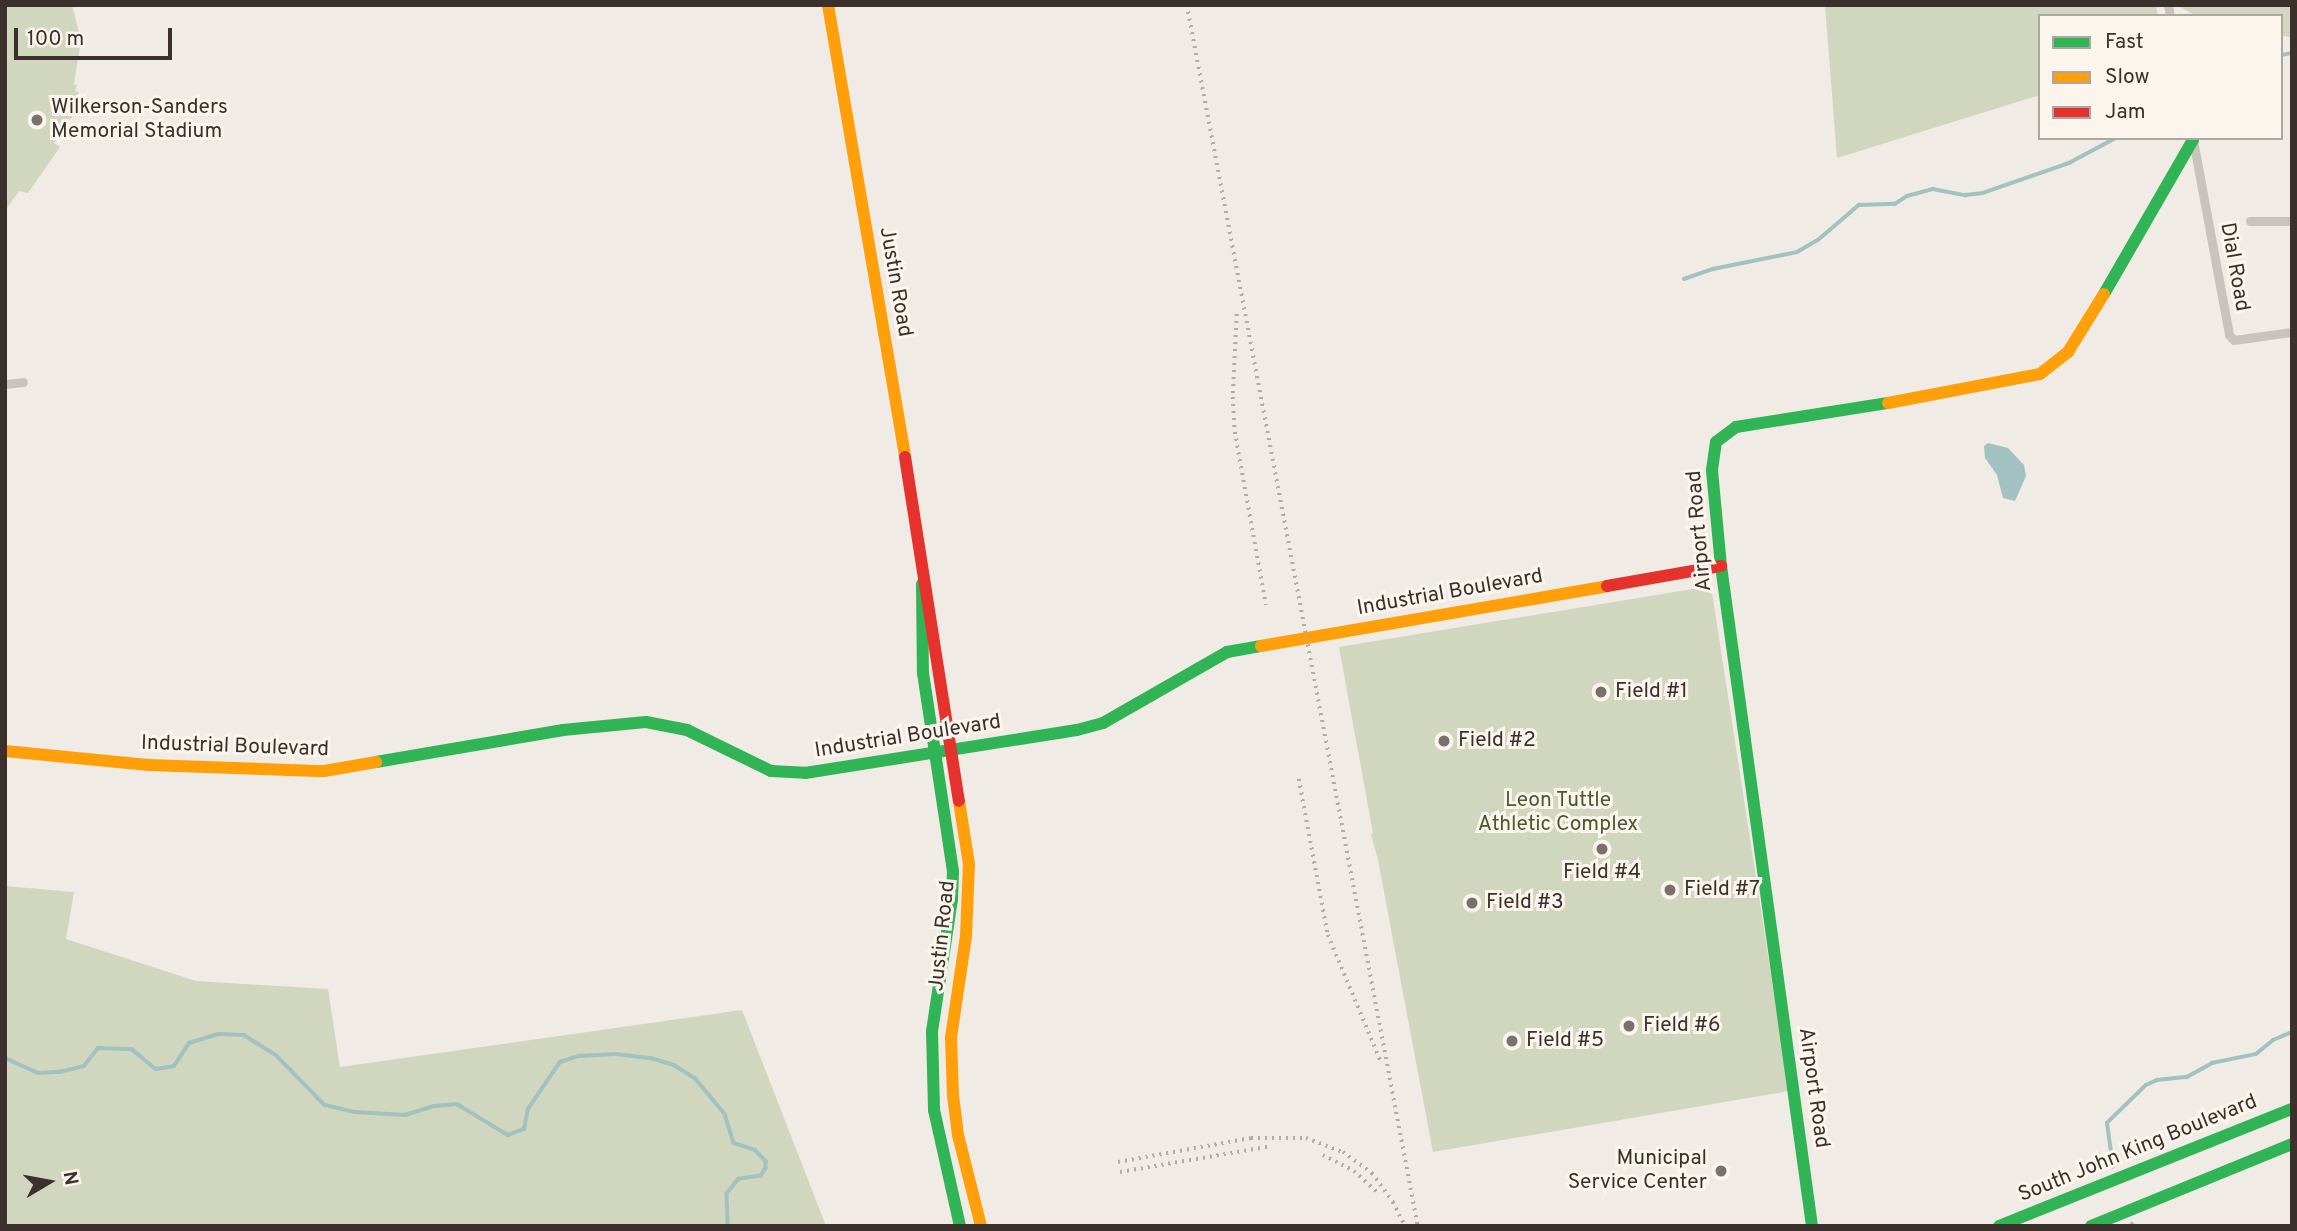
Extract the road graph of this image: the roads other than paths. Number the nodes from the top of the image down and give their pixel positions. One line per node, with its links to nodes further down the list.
1 (828, 5): 9 (street, Justin Road)
2 (2192, 140): 10 (street, Airport Road)
3 (2193, 140): 6 (street, Dial Road)
4 (2250, 221): 5 (street)
5 (2292, 221)
6 (2292, 332)
7 (23, 382): 8 (street)
8 (5, 384)
9 (924, 566): 11 (street, Justin Road); 13 (street, Justin Road)
10 (1721, 566): 11 (street, Industrial Boulevard); 20 (street, Airport Road)
11 (953, 748): 13 (street, Industrial Boulevard); 15 (street, Justin Road)
12 (5, 751): 13 (street, Industrial Boulevard)
13 (935, 752): 14 (street, Justin Road)
14 (947, 934): 15 (street); 18 (street, Justin Road)
15 (966, 936): 19 (street, Justin Road)
16 (2292, 1109): 21 (street, South John King Boulevard)
17 (2292, 1144): 22 (street)
18 (960, 1226)
19 (981, 1226)
20 (1812, 1226)
21 (1998, 1226)
22 (2091, 1226)

